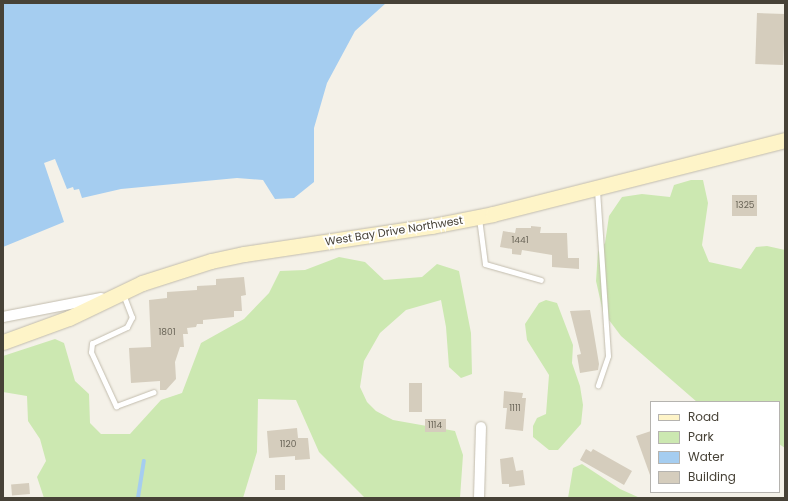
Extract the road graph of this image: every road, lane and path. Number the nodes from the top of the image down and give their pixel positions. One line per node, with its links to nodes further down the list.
1 (785, 140): 2 (street, West Bay Drive Northwest)
2 (597, 189): 3 (street, West Bay Drive Northwest); 8 (lane)
3 (479, 217): 4 (lane); 5 (street, West Bay Drive Northwest)
4 (541, 280)
5 (116, 294): 6 (street, West Bay Drive Northwest); 7 (street); 9 (lane)
6 (3, 317)
7 (3, 342)
8 (598, 385)
9 (154, 392)
10 (481, 426): 11 (street)
11 (479, 498)

